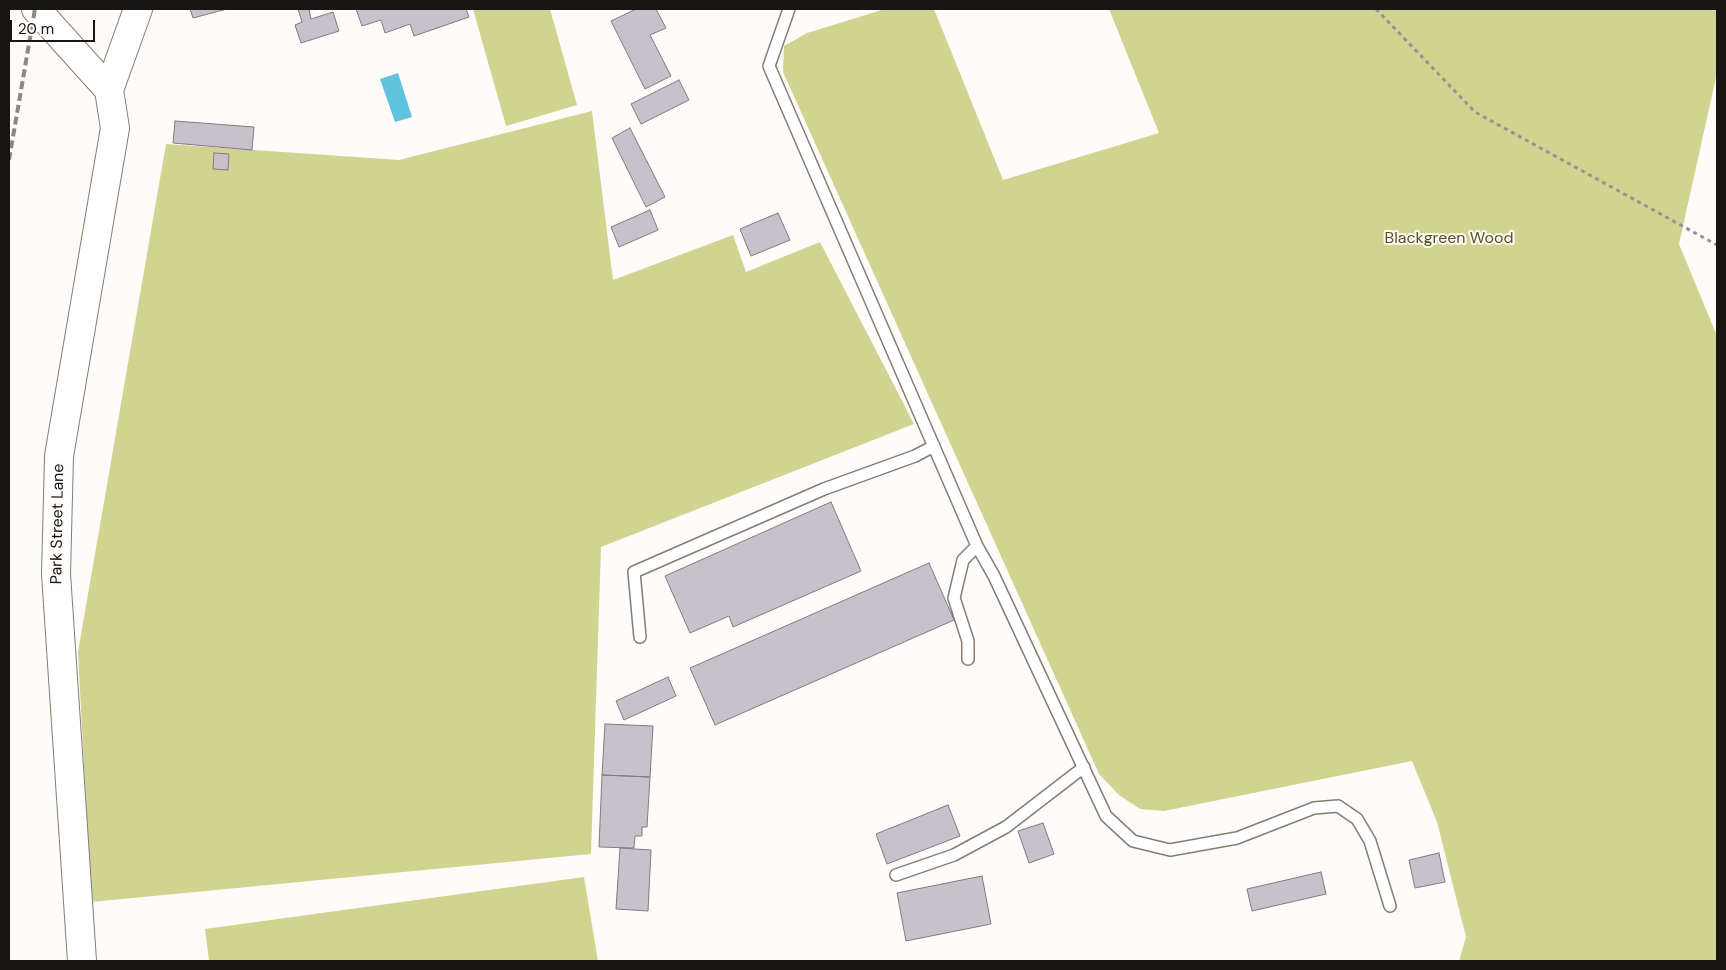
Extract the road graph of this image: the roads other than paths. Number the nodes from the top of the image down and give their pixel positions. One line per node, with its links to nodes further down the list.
1 (36, 9): 4 (street)
2 (138, 9): 4 (street)
3 (789, 9): 5 (lane)
4 (110, 90): 12 (street, Park Street Lane)
5 (934, 446): 6 (lane); 7 (lane)
6 (977, 546): 8 (lane); 9 (lane)
7 (640, 637)
8 (968, 659)
9 (1084, 767): 10 (lane); 11 (lane)
10 (896, 875)
11 (1390, 906)
12 (82, 961)

